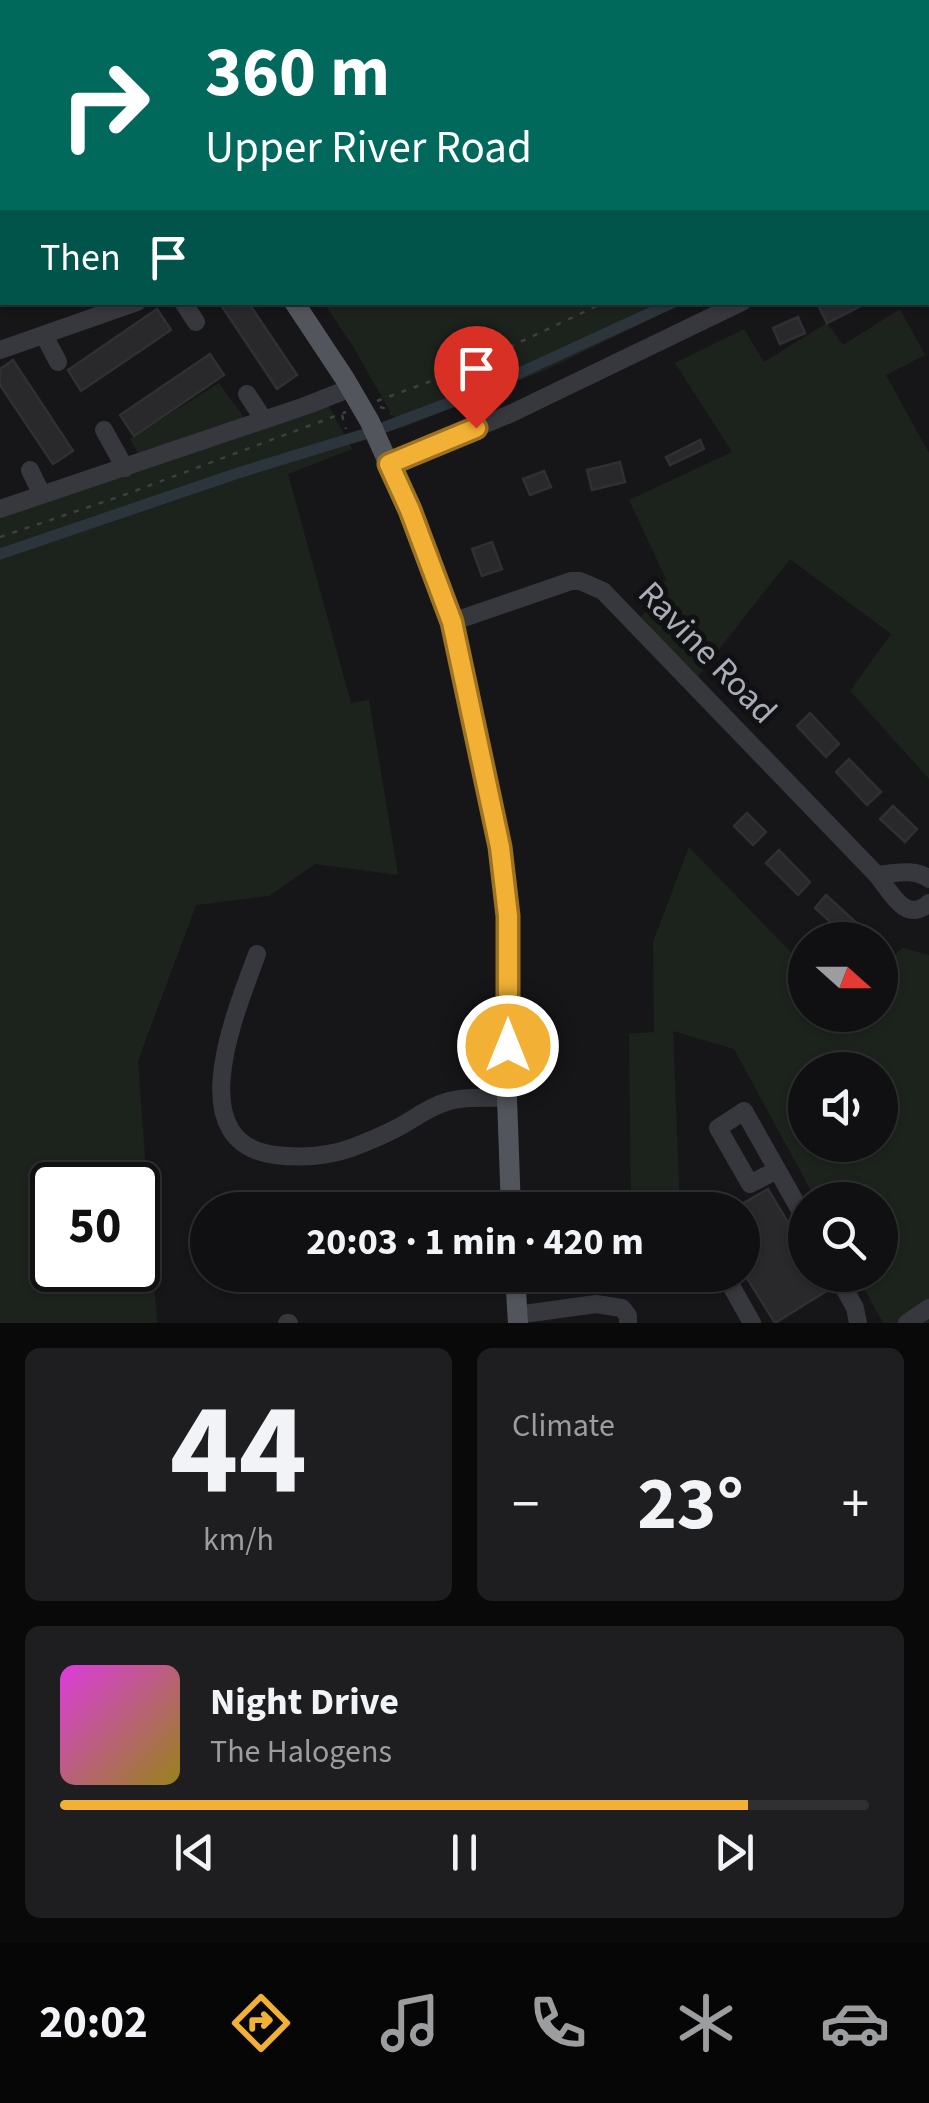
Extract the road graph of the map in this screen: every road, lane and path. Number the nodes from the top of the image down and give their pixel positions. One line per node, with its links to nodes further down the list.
1 (129, 305): 7 (street)
2 (185, 305): 6 (street)
3 (296, 305): 10 (main road)
4 (599, 305): 12 (path)
5 (736, 305): 16 (street)
6 (196, 322)
7 (44, 335): 8 (street); 9 (street)
8 (0, 350)
9 (58, 362)
10 (351, 388): 13 (street); 16 (main road)
11 (248, 394): 13 (street)
12 (391, 414)
13 (264, 420): 17 (street)
14 (346, 429): 21 (path)
15 (104, 430): 17 (street)
16 (389, 464): 22 (main road)
17 (126, 468): 19 (street)
18 (30, 470): 19 (street)
19 (42, 495): 20 (street)
20 (0, 509)
21 (0, 536)
22 (452, 622): 23 (street, Ravine Road); 27 (main road)
23 (878, 874): 24 (street); 25 (street, Ravine Road)
24 (929, 880)
25 (929, 904)
26 (257, 954): 27 (street)
27 (507, 1098): 30 (main road)
28 (777, 1170): 29 (street)
29 (788, 1189)
30 (510, 1192)
31 (516, 1292): 35 (main road)
32 (735, 1292): 37 (street)
33 (846, 1292): 38 (street)
34 (929, 1308): 39 (street)
35 (518, 1319): 36 (street)
36 (628, 1323)
37 (752, 1323)
38 (858, 1323)
39 (907, 1323)

